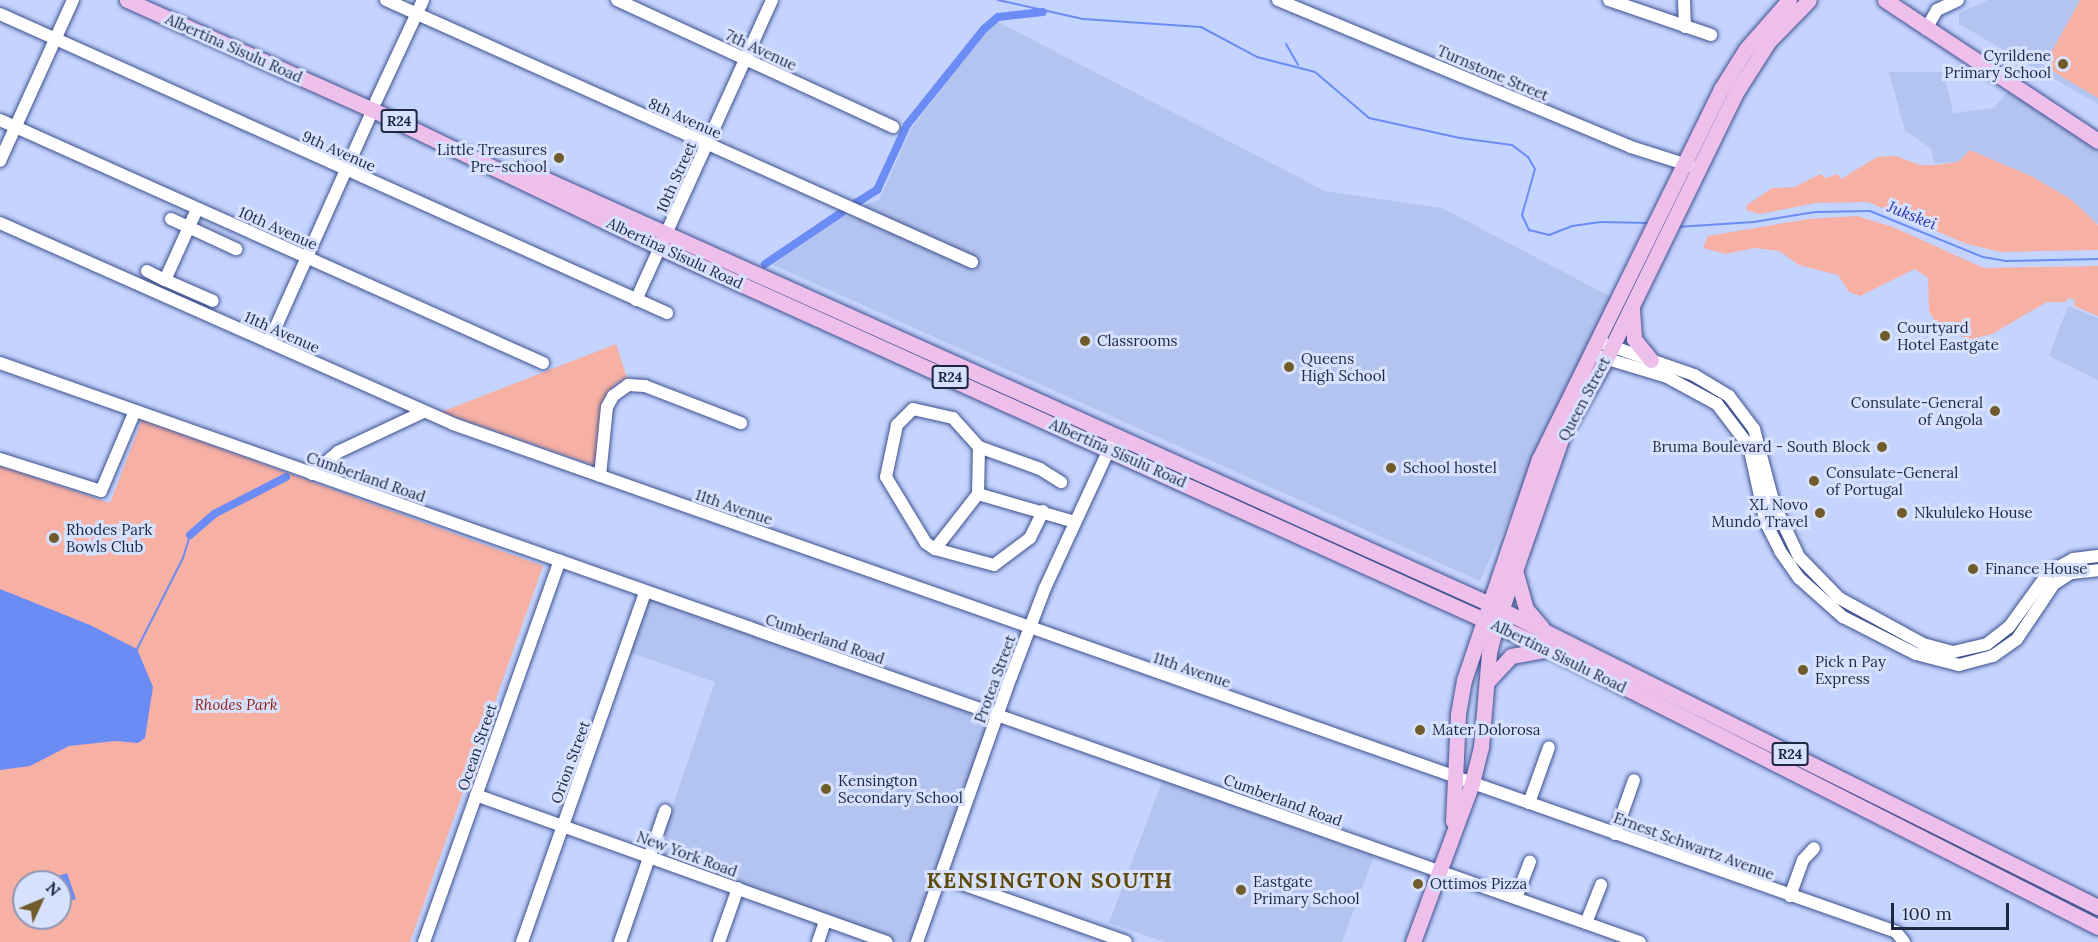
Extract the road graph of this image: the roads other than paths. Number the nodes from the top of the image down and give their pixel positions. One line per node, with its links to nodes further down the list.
1 (73, 0): 20 (street)
2 (128, 0): 22 (main road, Albertina Sisulu Road / R24)
3 (151, 0): 22 (main road, Albertina Sisulu Road / R24)
4 (386, 0): 16 (street, 8th Avenue)
5 (423, 0): 16 (street)
6 (617, 0): 21 (street, 7th Avenue)
7 (772, 0): 21 (street, 10th Street)
8 (1278, 0): 29 (street, Turnstone Street)
9 (1609, 0): 17 (street)
10 (1684, 0): 17 (street)
11 (1788, 0): 29 (main road, Queen Street)
12 (1809, 0): 29 (main road, Queen Street)
13 (1884, 0): 18 (main road)
14 (1958, 0): 18 (street)
15 (0, 14): 20 (street, 9th Avenue)
16 (417, 14): 22 (street); 27 (street, 8th Avenue)
17 (1685, 27): 19 (street)
18 (1926, 29): 26 (main road)
19 (1711, 35)
20 (56, 39): 24 (street); 30 (street, 9th Avenue)
21 (746, 59): 25 (street, 7th Avenue); 27 (street, 10th Street)
22 (375, 105): 30 (street); 35 (main road, Albertina Sisulu Road / R24)
23 (0, 120): 24 (street, 10th Avenue)
24 (15, 126): 28 (street); 31 (street, 10th Avenue)
25 (892, 127)
26 (2098, 141)
27 (706, 144): 35 (street, 10th Street); 39 (street, 8th Avenue)
28 (0, 161)
29 (1691, 166): 36 (main road, Queen Street)
30 (346, 170): 38 (street); 42 (street, 9th Avenue)
31 (197, 208): 34 (street); 38 (street, 10th Avenue)
32 (171, 219): 34 (street)
33 (0, 223): 46 (street, 11th Avenue)
34 (189, 227): 37 (street); 41 (street)
35 (664, 241): 42 (street, 10th Street); 54 (main road, Albertina Sisulu Road / R24); 56 (main road, Albertina Sisulu Road / R24)
36 (1653, 246): 44 (main road, Queen Street); 47 (main road, Queen Street)
37 (236, 249)
38 (308, 258): 46 (street); 50 (street, 10th Avenue)
39 (972, 262)
40 (147, 271): 41 (street)
41 (165, 280): 43 (street)
42 (636, 300): 45 (street, 9th Avenue)
43 (213, 301)
44 (1632, 303): 47 (main road, Queen Street); 48 (main road)
45 (667, 314)
46 (269, 342): 52 (street, 11th Avenue)
47 (1601, 350): 48 (street); 67 (main road, Queen Street); 70 (main road, Queen Street); 72 (street)
48 (1651, 360): 72 (street)
49 (0, 363): 51 (street, Cumberland Road)
50 (543, 363)
51 (135, 411): 57 (street); 58 (street, Cumberland Road)
52 (423, 412): 58 (street); 59 (street, 11th Avenue)
53 (741, 423): 59 (street)
54 (1116, 434): 56 (street, Protea Street); 70 (main road, Albertina Sisulu Road / R24)
55 (979, 447): 60 (street); 61 (street); 64 (street)
56 (1109, 449): 63 (street, Protea Street); 71 (main road, Albertina Sisulu Road / R24)
57 (0, 459)
58 (312, 474): 66 (street, Cumberland Road)
59 (600, 476): 73 (street, 11th Avenue)
60 (1061, 482)
61 (978, 494): 62 (street); 64 (street)
62 (1043, 511): 63 (street); 64 (street)
63 (1075, 522): 73 (street, Protea Street)
64 (935, 549)
65 (2098, 556): 72 (street)
66 (560, 561): 69 (street, Cumberland Road); 81 (street, Ocean Street)
67 (1515, 570): 70 (main road, Queen Street); 74 (main road)
68 (2098, 570): 72 (street)
69 (645, 592): 76 (street, Cumberland Road); 84 (street, Orion Street)
70 (1494, 606): 71 (main road, Queen Street); 74 (main road, Albertina Sisulu Road / R24)
71 (1489, 622): 74 (main road, Albertina Sisulu Road / R24); 75 (main road, Queen Street); 78 (main road, Queen Street)
72 (1874, 626)
73 (1030, 627): 76 (street, Protea Street); 78 (street, 11th Avenue)
74 (1550, 642): 75 (main road); 96 (main road, Albertina Sisulu Road / R24); 99 (main road, Albertina Sisulu Road / R24)
75 (1486, 682): 80 (main road, Queen Street)
76 (998, 715): 90 (street, Cumberland Road); 91 (street, Protea Street)
77 (1548, 747): 82 (street)
78 (1456, 779): 80 (street, 11th Avenue); 86 (main road, Queen Street)
79 (1634, 780): 85 (street)
80 (1472, 783): 82 (street, Ernest Schwartz Avenue); 86 (main road, Queen Street)
81 (476, 795): 84 (street, New York Road); 101 (street, Ocean Street)
82 (1529, 803): 85 (street, Ernest Schwartz Avenue)
83 (665, 811): 88 (street)
84 (563, 827): 88 (street, New York Road); 102 (street, Orion Street)
85 (1615, 834): 94 (street, Ernest Schwartz Avenue)
86 (1452, 836): 90 (main road, Queen Street)
87 (1814, 848): 94 (street)
88 (650, 857): 93 (street, New York Road); 103 (street)
89 (1530, 862): 95 (street)
90 (1439, 872): 95 (street, Cumberland Road); 109 (main road, Queen Street)
91 (940, 876): 107 (street, Protea Street); 108 (street)
92 (1601, 885): 98 (street)
93 (738, 888): 97 (street, New York Road); 104 (street)
94 (1790, 896): 100 (street, Ernest Schwartz Avenue)
95 (1516, 898): 98 (street, Cumberland Road)
96 (2098, 905)
97 (825, 922): 105 (street); 106 (street, New York Road)
98 (1586, 923): 110 (street, Cumberland Road)
99 (2098, 927)
100 (1904, 941)
101 (424, 942)
102 (522, 942)
103 (620, 942)
104 (719, 942)
105 (818, 942)
106 (887, 942)
107 (917, 942)
108 (1126, 942)
109 (1413, 942)
110 (1640, 942)

